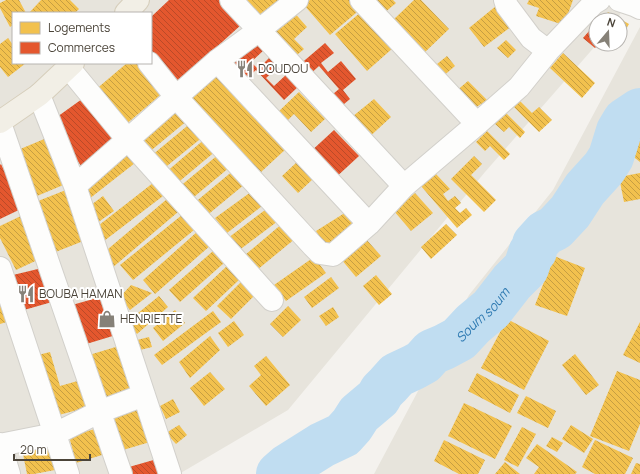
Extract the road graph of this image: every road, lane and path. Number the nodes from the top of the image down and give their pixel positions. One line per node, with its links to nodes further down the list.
1 (138, 0): 7 (main road)
2 (231, 0): 8 (street)
3 (297, 0): 8 (street)
4 (361, 0): 16 (street)
5 (506, 0): 9 (street)
6 (598, 0): 9 (street)
7 (127, 12)
8 (258, 31): 10 (street); 19 (street)
9 (548, 51): 16 (street)
10 (217, 61): 14 (street); 20 (street)
11 (150, 64): 14 (street)
12 (71, 65): 13 (main road); 17 (street)
13 (38, 95): 15 (main road); 18 (street)
14 (176, 97): 17 (street); 20 (street)
15 (0, 123): 24 (street)
16 (477, 124): 19 (street)
17 (128, 140): 18 (street); 22 (street)
18 (76, 186): 23 (street)
19 (404, 186): 20 (street)
20 (369, 224)
21 (0, 268): 25 (street)
22 (272, 300)
23 (144, 395): 24 (street); 30 (street)
24 (99, 412): 25 (street); 29 (street)
25 (55, 434): 26 (street); 28 (street)
26 (0, 444): 27 (street)
27 (9, 474)
28 (68, 474)
29 (121, 474)
30 (170, 474)

